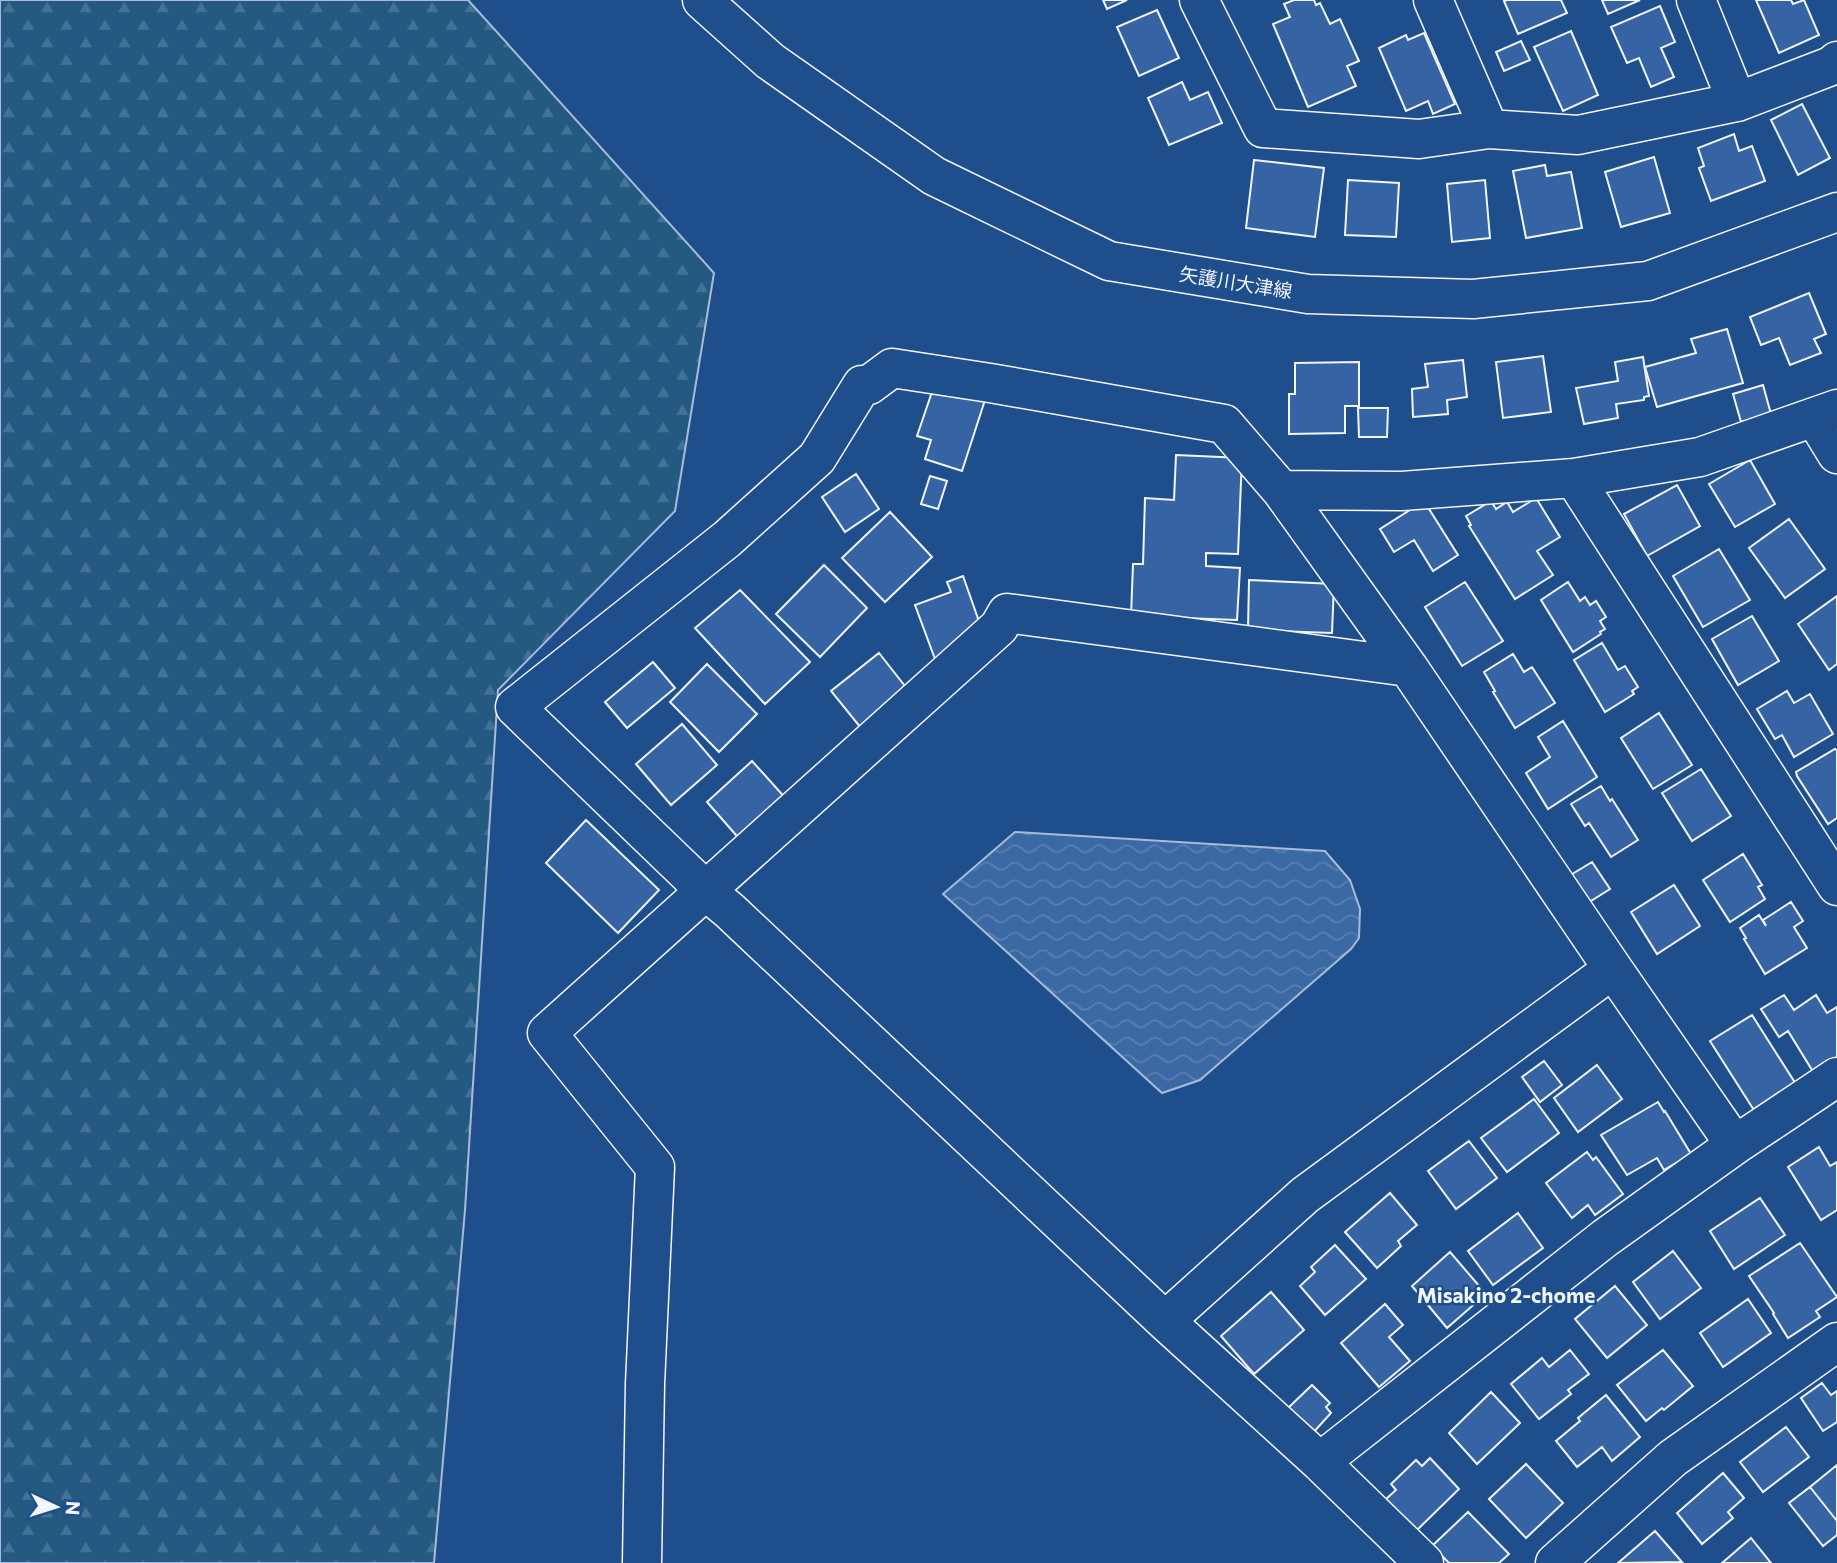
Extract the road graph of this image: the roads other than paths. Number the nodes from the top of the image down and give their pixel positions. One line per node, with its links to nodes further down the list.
1 (702, 0): 8 (street, 矢護川大津線)
2 (1199, 0): 7 (street)
3 (1433, 0): 7 (street)
4 (1696, 0): 6 (street)
5 (1837, 61): 6 (street)
6 (1737, 102): 7 (street)
7 (1489, 129)
8 (1837, 212)
9 (1826, 414): 10 (street); 11 (street)
10 (1837, 454)
11 (1574, 478): 12 (street); 14 (street)
12 (1281, 490): 13 (street); 15 (street)
13 (1408, 667): 15 (street); 16 (street)
14 (1837, 886)
15 (706, 891): 19 (street); 22 (street)
16 (1613, 969): 18 (street); 19 (street)
17 (1837, 1077): 18 (street)
18 (1735, 1145): 21 (street)
19 (1165, 1321): 21 (street)
20 (1837, 1342): 24 (street)
21 (1320, 1462): 23 (street)
22 (642, 1563)
23 (1424, 1563)
24 (1555, 1563)

